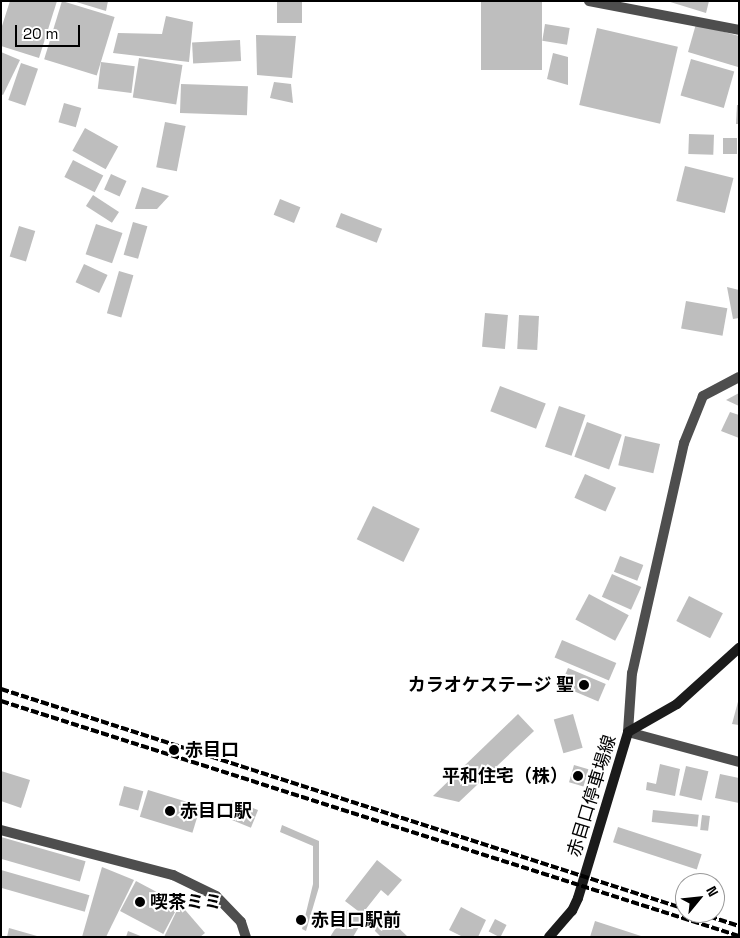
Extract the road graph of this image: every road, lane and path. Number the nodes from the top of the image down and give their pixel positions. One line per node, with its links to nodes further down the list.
1 (590, 1): 2 (street)
2 (739, 30)
3 (739, 377): 5 (street)
4 (739, 648): 5 (main road, 赤目口停車場線)
5 (628, 732): 6 (street); 9 (main road, 赤目口停車場線)
6 (739, 762)
7 (1, 830): 8 (street)
8 (246, 937)
9 (549, 937)

